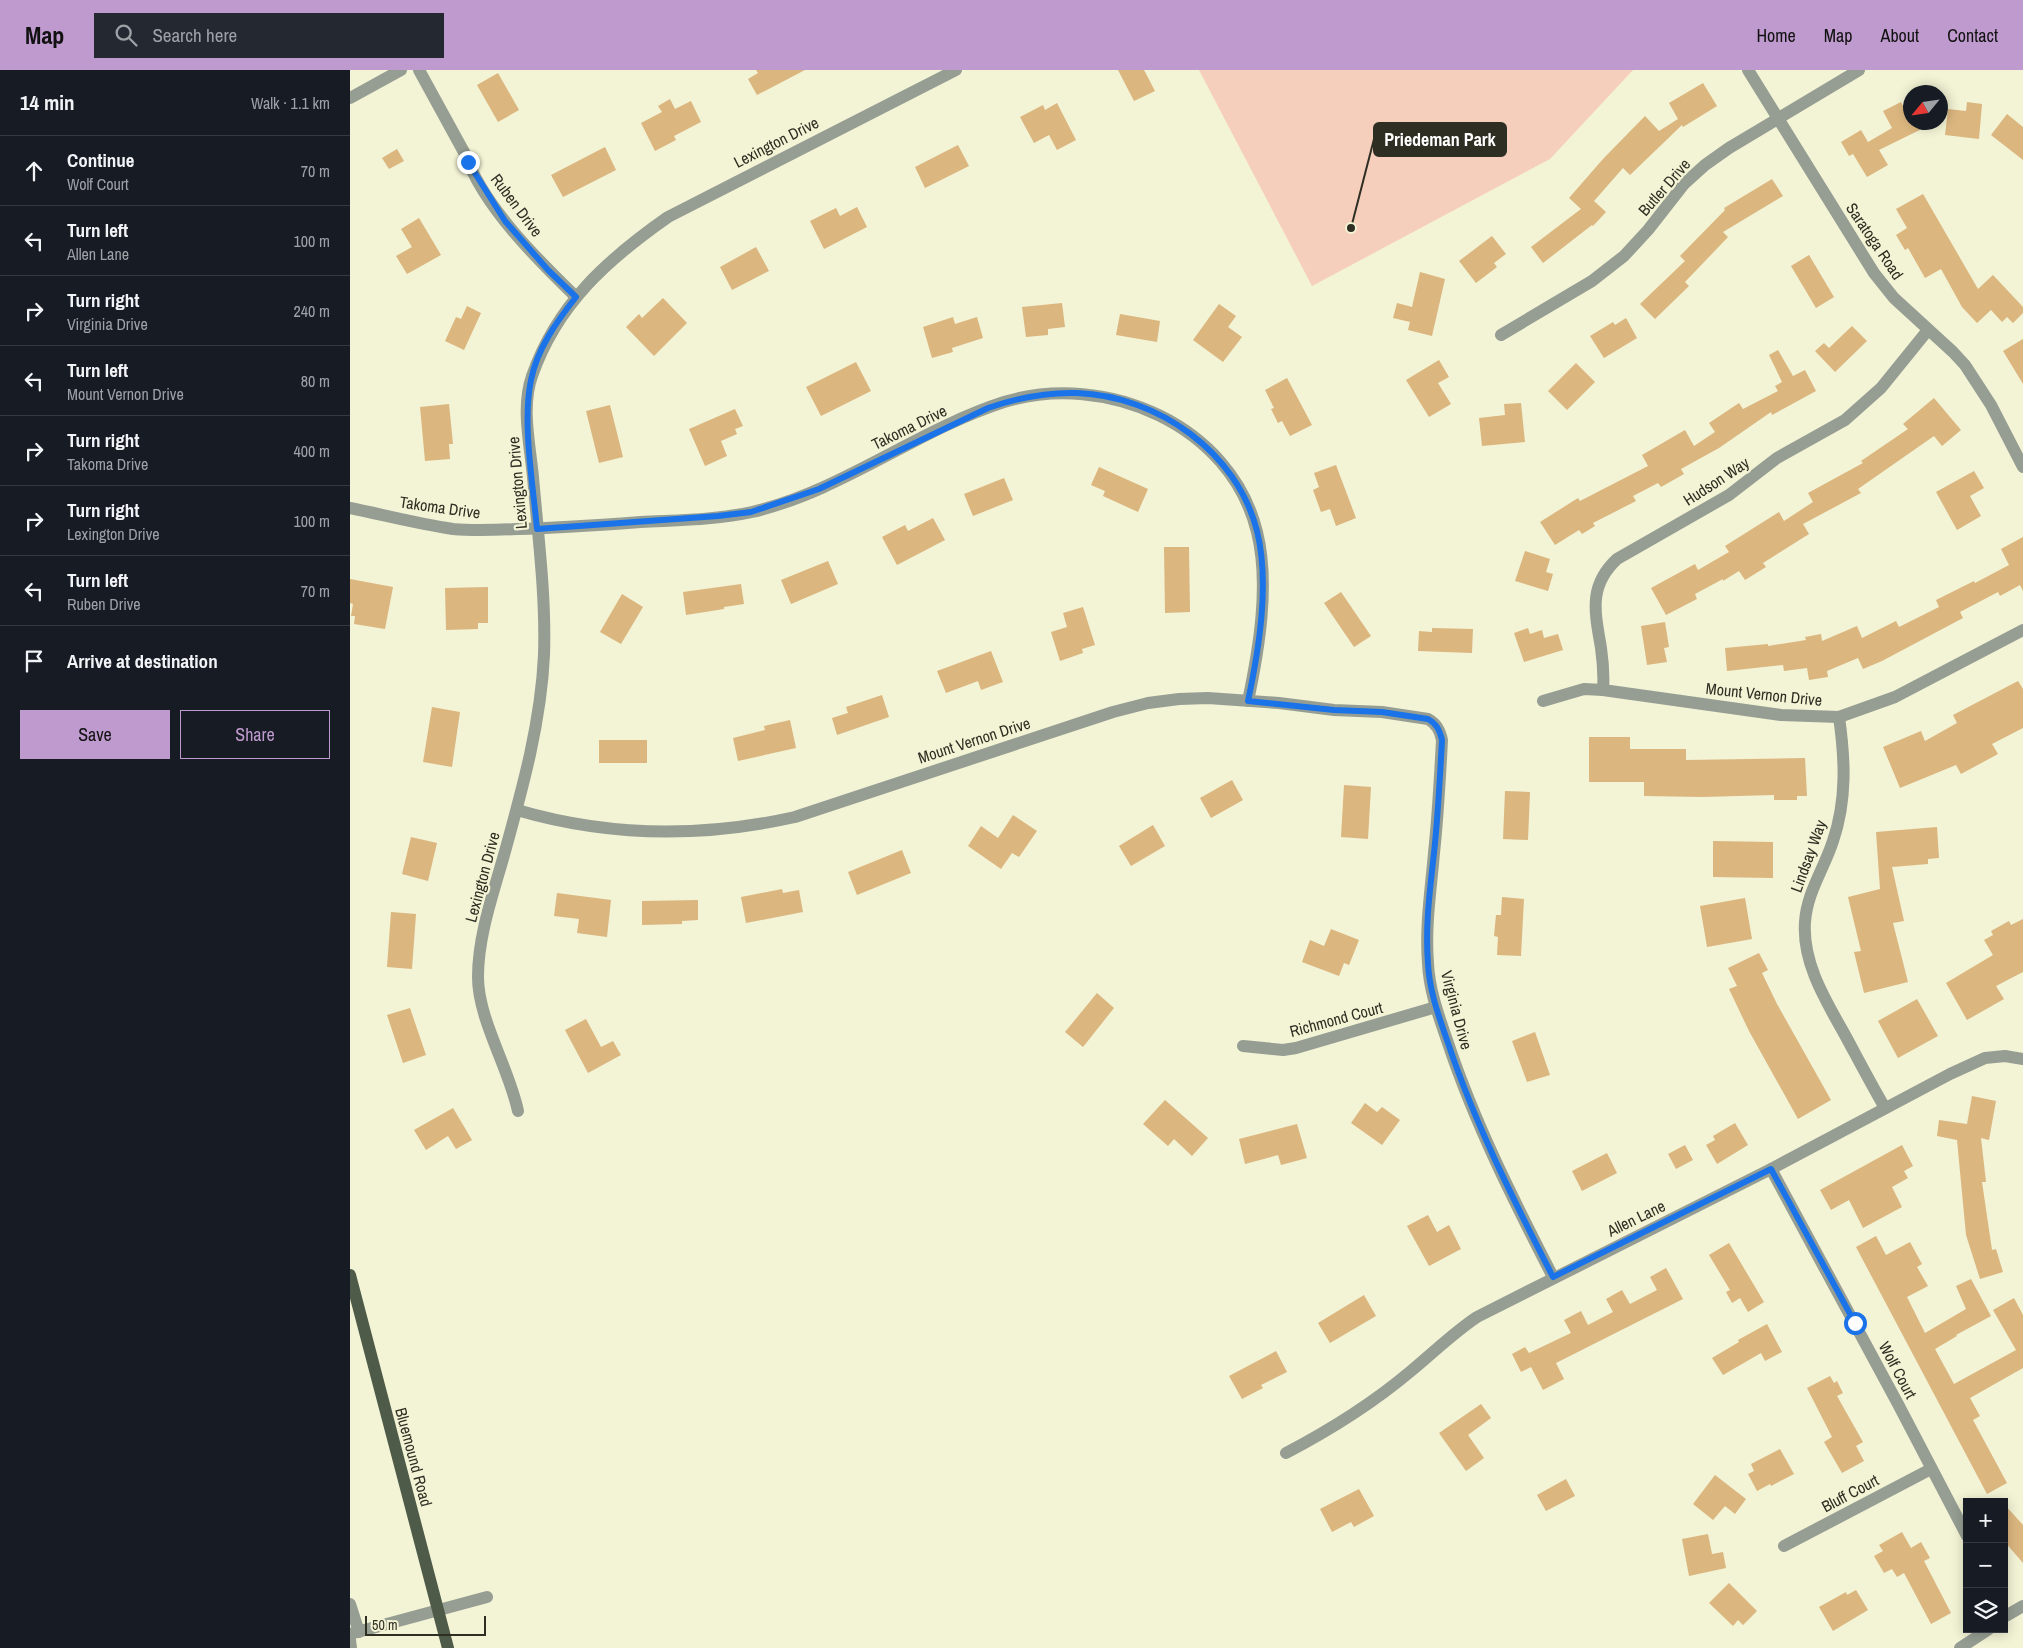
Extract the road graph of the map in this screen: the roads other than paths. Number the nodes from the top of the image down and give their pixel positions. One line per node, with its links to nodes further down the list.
1 (401, 70): 6 (street)
2 (418, 70): 8 (street, Ruben Drive)
3 (956, 70): 8 (street, Lexington Drive)
4 (1748, 70): 7 (street, Saratoga Road)
5 (1859, 70): 7 (street, Butler Drive)
6 (350, 98)
7 (1779, 118): 9 (street, Saratoga Road); 10 (street, Butler Drive)
8 (576, 297): 13 (street, Lexington Drive)
9 (1928, 330): 11 (street, Saratoga Road); 15 (street, Hudson Way)
10 (1501, 335)
11 (2023, 467)
12 (350, 508): 13 (street, Takoma Drive)
13 (537, 529): 16 (street, Takoma Drive); 20 (street, Lexington Drive)
14 (2023, 630): 18 (street, Mount Vernon Drive)
15 (1603, 690): 17 (street, Mount Vernon Drive); 18 (street, Mount Vernon Drive)
16 (1248, 701): 19 (street, Mount Vernon Drive); 20 (street, Mount Vernon Drive)
17 (1543, 701)
18 (1838, 717): 24 (street, Lindsay Way)
19 (1440, 731): 21 (street, Virginia Drive)
20 (517, 810): 25 (street, Lexington Drive)
21 (1436, 1008): 22 (street, Richmond Court); 28 (street, Virginia Drive)
22 (1243, 1046)
23 (2023, 1059): 24 (street, Allen Lane)
24 (1885, 1108): 26 (street, Allen Lane)
25 (518, 1111)
26 (1771, 1169): 28 (street, Allen Lane); 30 (street, Wolf Court)
27 (350, 1275): 36 (main road, Bluemound Road)
28 (1553, 1277): 29 (street, Allen Lane)
29 (1286, 1453)
30 (1931, 1469): 31 (street, Wolf Court); 32 (street, Bluff Court)
31 (1963, 1529)
32 (1784, 1546)
33 (487, 1597): 36 (street)
34 (350, 1604): 39 (street)
35 (2023, 1606): 37 (street)
36 (437, 1611): 39 (street); 41 (main road, Bluemound Road)
37 (2008, 1612)
38 (1983, 1633): 42 (street)
39 (353, 1636): 40 (street)
40 (351, 1648)
41 (448, 1648)
42 (1960, 1648)

